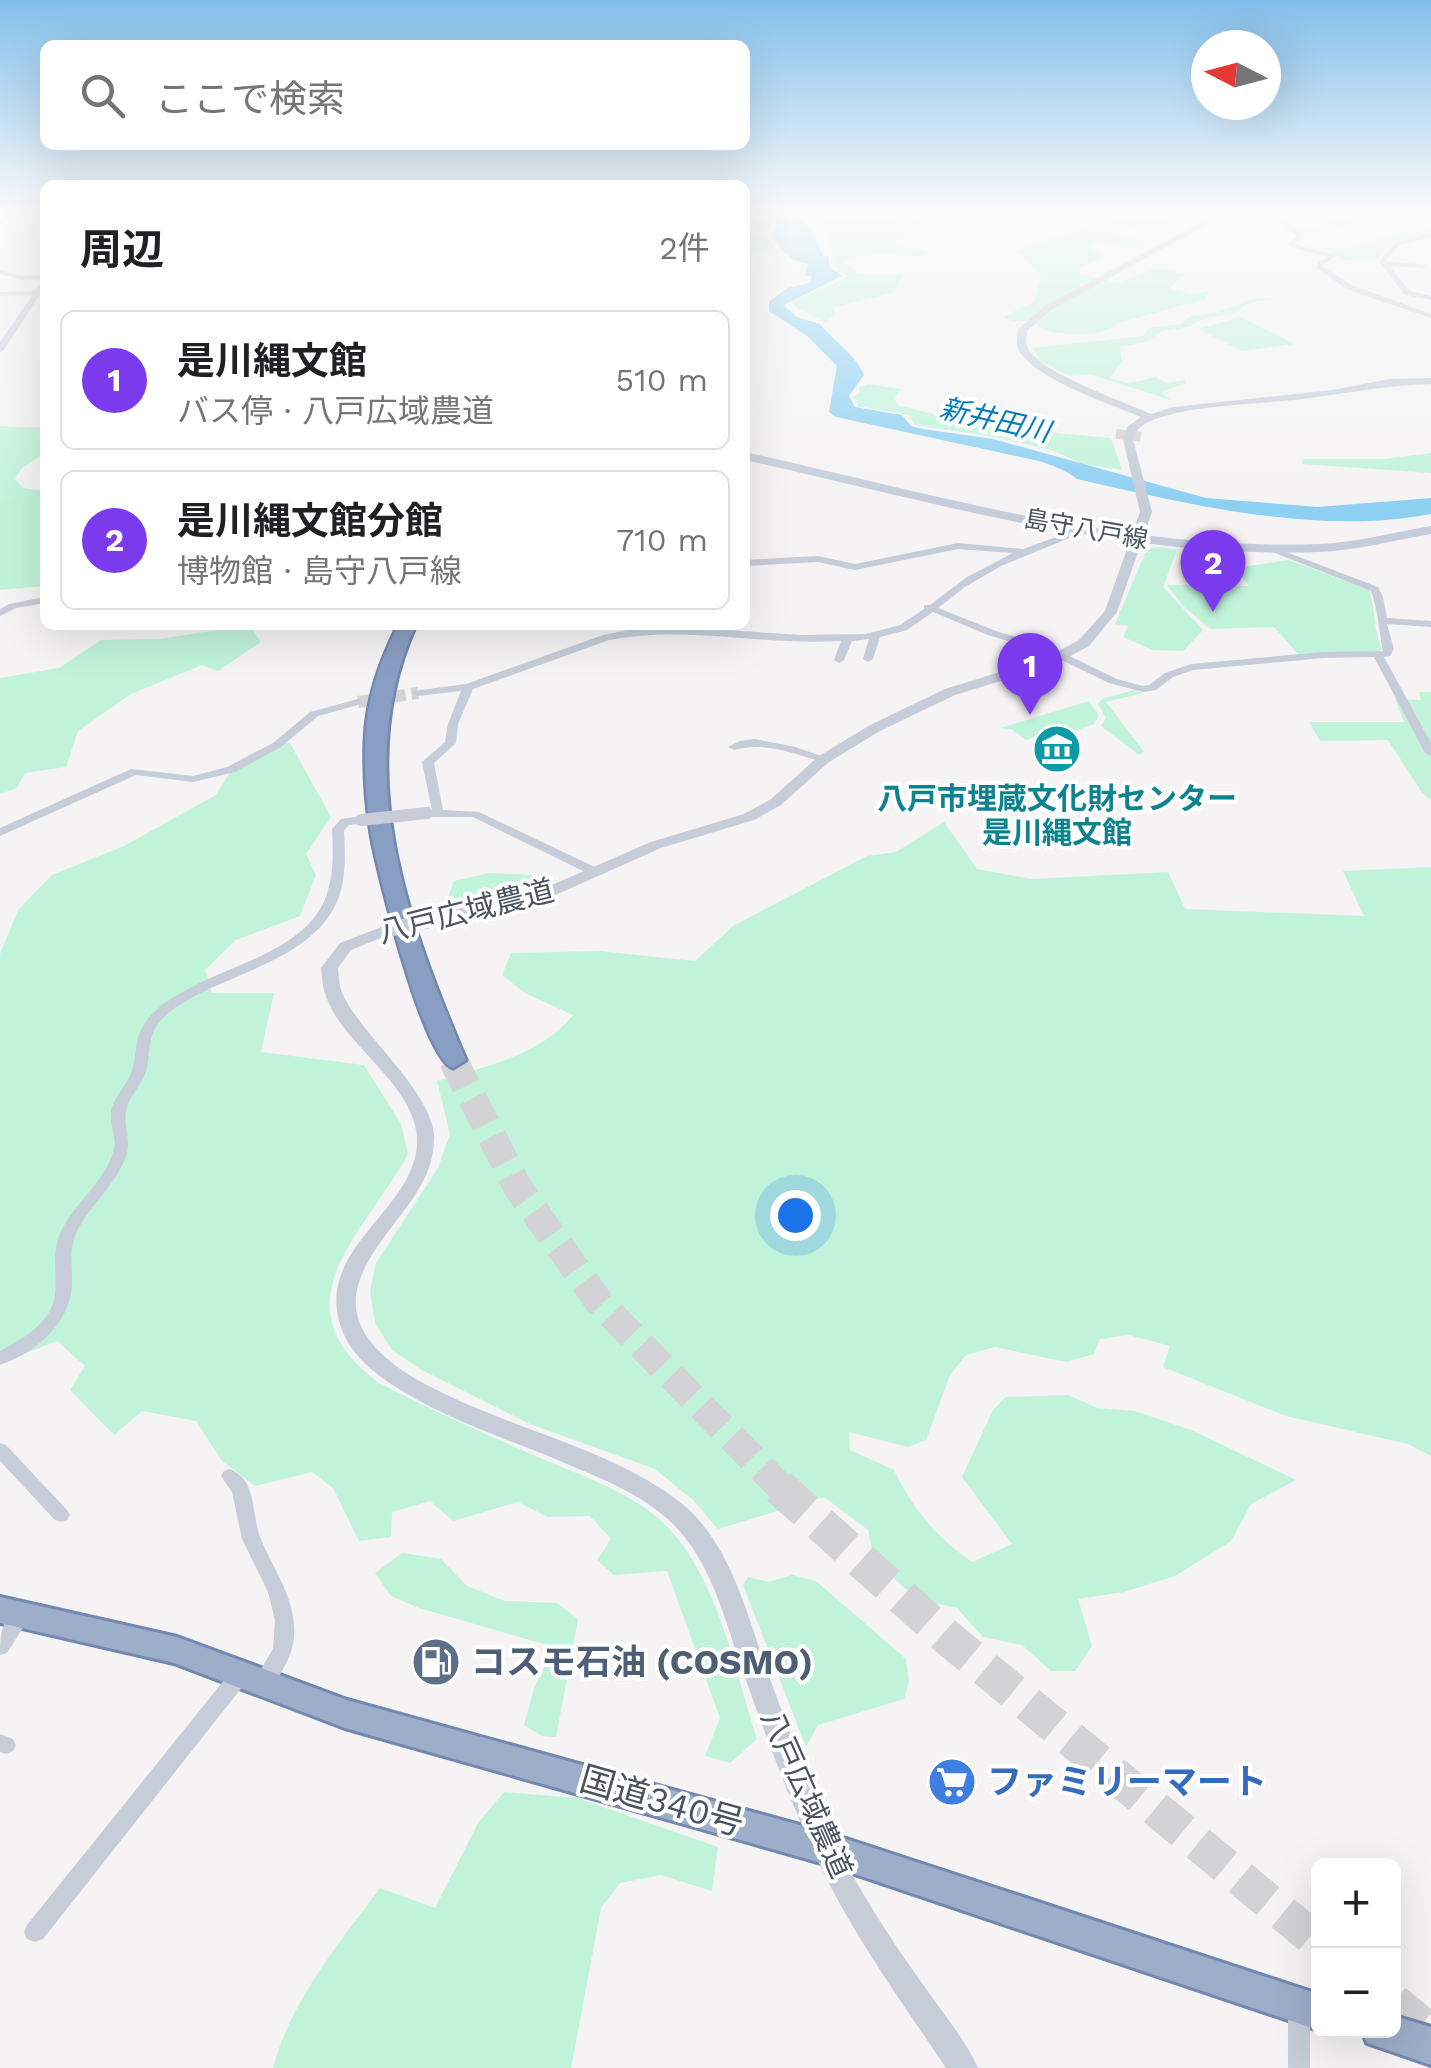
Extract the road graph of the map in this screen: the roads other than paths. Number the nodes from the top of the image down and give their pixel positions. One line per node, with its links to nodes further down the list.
1 (24, 310): 3 (street)
2 (1046, 310): 5 (street)
3 (0, 349)
4 (1429, 383): 5 (street)
5 (1150, 418): 9 (street, 八戸広域農道)
6 (750, 457): 7 (main road, 島守八戸線)
7 (1084, 530): 9 (main road, 島守八戸線); 11 (street)
8 (1431, 530): 10 (main road, 島守八戸線)
9 (1139, 538): 10 (main road, 島守八戸線); 21 (street, 八戸広域農道)
10 (1270, 549): 16 (street)
11 (1024, 551): 12 (street); 14 (street)
12 (750, 563)
13 (40, 601): 15 (street)
14 (928, 608): 19 (street); 21 (street)
15 (0, 614)
16 (1380, 620): 17 (street); 22 (street)
17 (1431, 624)
18 (404, 630): 34 (highway)
19 (876, 634): 20 (street); 23 (street)
20 (848, 637): 24 (street); 25 (street)
21 (1063, 655): 22 (street); 30 (street, 八戸広域農道)
22 (1378, 656): 29 (street)
23 (868, 659)
24 (839, 660)
25 (468, 687): 26 (street); 31 (street)
26 (418, 694)
27 (358, 702): 32 (street)
28 (734, 746): 30 (street)
29 (1431, 753)
30 (824, 759): 33 (street, 八戸広域農道)
31 (432, 813): 33 (street); 35 (street, bridge)
32 (0, 832)
33 (594, 872): 42 (street, 八戸広域農道, bridge)
34 (453, 1060)
35 (0, 1359)
36 (0, 1450): 38 (street)
37 (230, 1476): 41 (street)
38 (61, 1515)
39 (11, 1612): 40 (street); 41 (highway, 国道340号)
40 (0, 1647)
41 (251, 1679): 42 (highway, 国道340号); 43 (street)
42 (824, 1848): 44 (highway, 国道340号); 47 (street, 八戸広域農道)
43 (35, 1932)
44 (1309, 2009): 48 (street)
45 (1401, 2037): 46 (highway)
46 (1431, 2046)
47 (963, 2068)
48 (1299, 2068)

